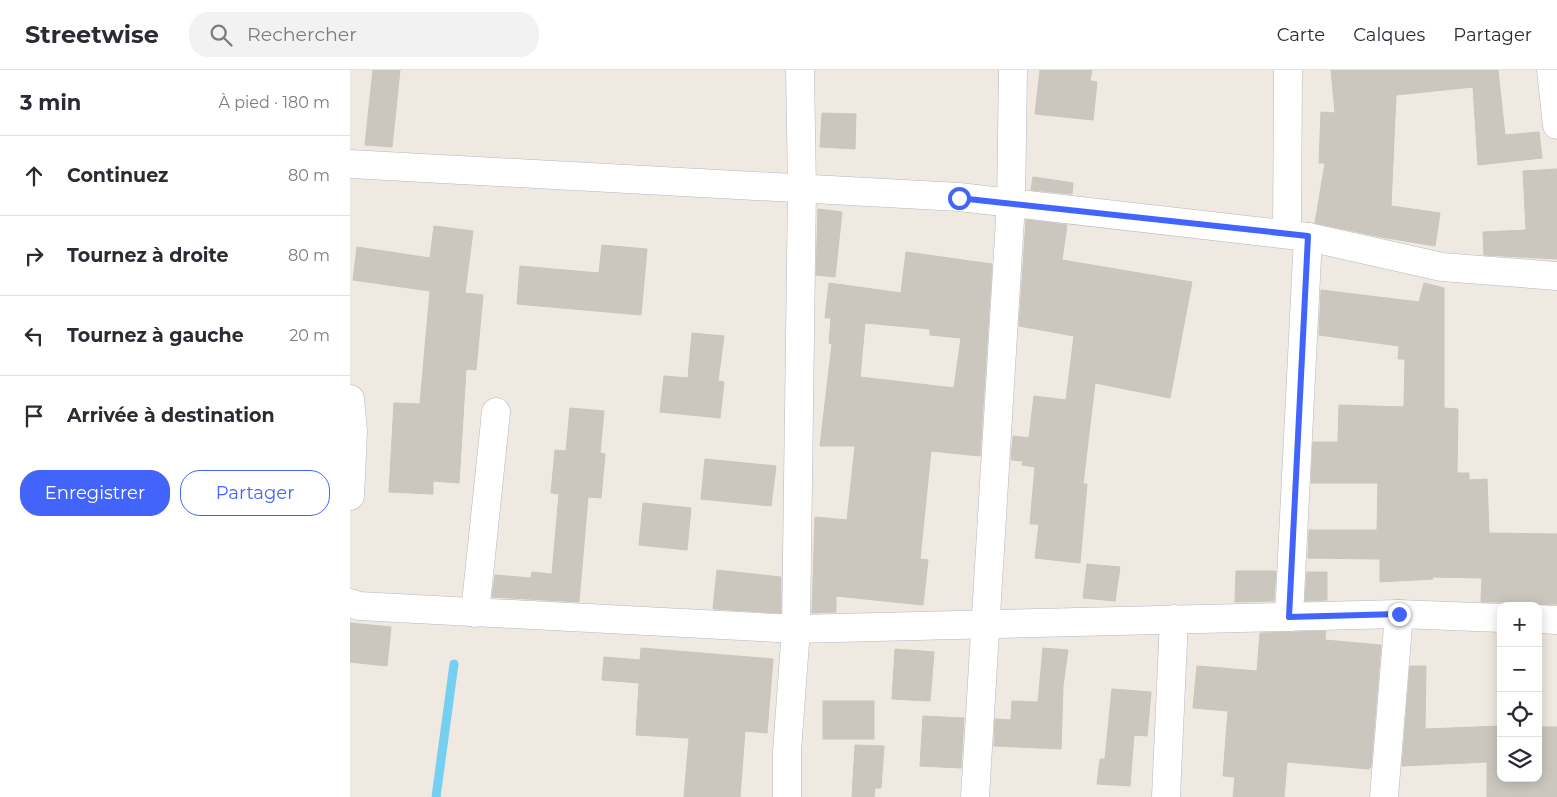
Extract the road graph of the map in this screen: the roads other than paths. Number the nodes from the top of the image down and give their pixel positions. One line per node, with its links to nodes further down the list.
1 (800, 70): 7 (street)
2 (1013, 70): 8 (street)
3 (1288, 70): 9 (street)
4 (1550, 70): 5 (street)
5 (1556, 111)
6 (350, 164): 7 (street)
7 (802, 189): 8 (street); 23 (street)
8 (1011, 203): 9 (street); 22 (street)
9 (1297, 235): 10 (street); 17 (street)
10 (1557, 276)
11 (350, 399): 13 (street)
12 (496, 412): 15 (street)
13 (350, 496)
14 (350, 603): 15 (street)
15 (475, 613): 23 (street)
16 (1399, 614): 17 (street); 18 (street); 27 (street)
17 (1289, 617): 19 (street)
18 (1497, 618)
19 (1174, 619): 22 (street); 26 (street)
20 (1542, 619): 21 (street)
21 (1557, 620)
22 (986, 624): 23 (street); 25 (street)
23 (796, 629): 24 (street)
24 (787, 797)
25 (975, 797)
26 (1166, 797)
27 (1384, 797)

